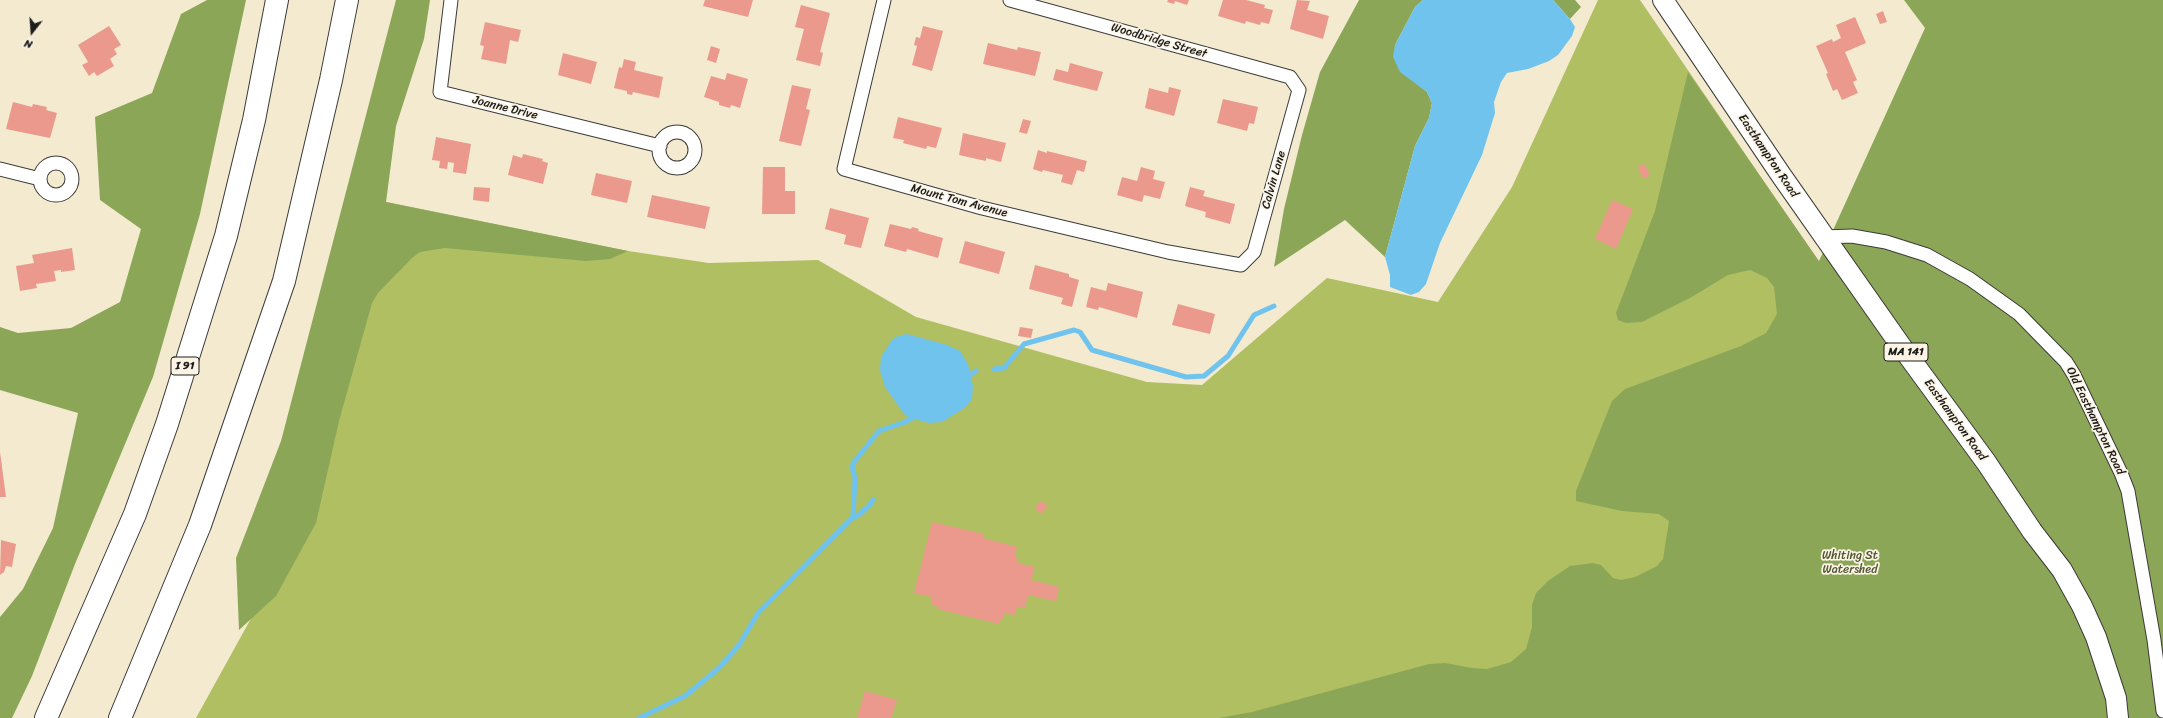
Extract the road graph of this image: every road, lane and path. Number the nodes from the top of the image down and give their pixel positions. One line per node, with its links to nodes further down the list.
1 (277, 0): 14 (highway, I 91)
2 (346, 0): 15 (highway)
3 (450, 0): 8 (street, Joanne Drive)
4 (884, 0): 12 (street, Mount Tom Avenue)
5 (1010, 0): 7 (street, Woodbridge Street)
6 (1663, 0): 11 (main road, Easthampton Road / MA 141)
7 (1298, 93): 12 (street, Calvin Lane)
8 (660, 146)
9 (0, 169): 10 (street)
10 (40, 179)
11 (1824, 237): 13 (street, Old Easthampton Road); 16 (main road, Easthampton Road / MA 141)
12 (1243, 263)
13 (2163, 711)
14 (46, 718)
15 (120, 718)
16 (2118, 718)

